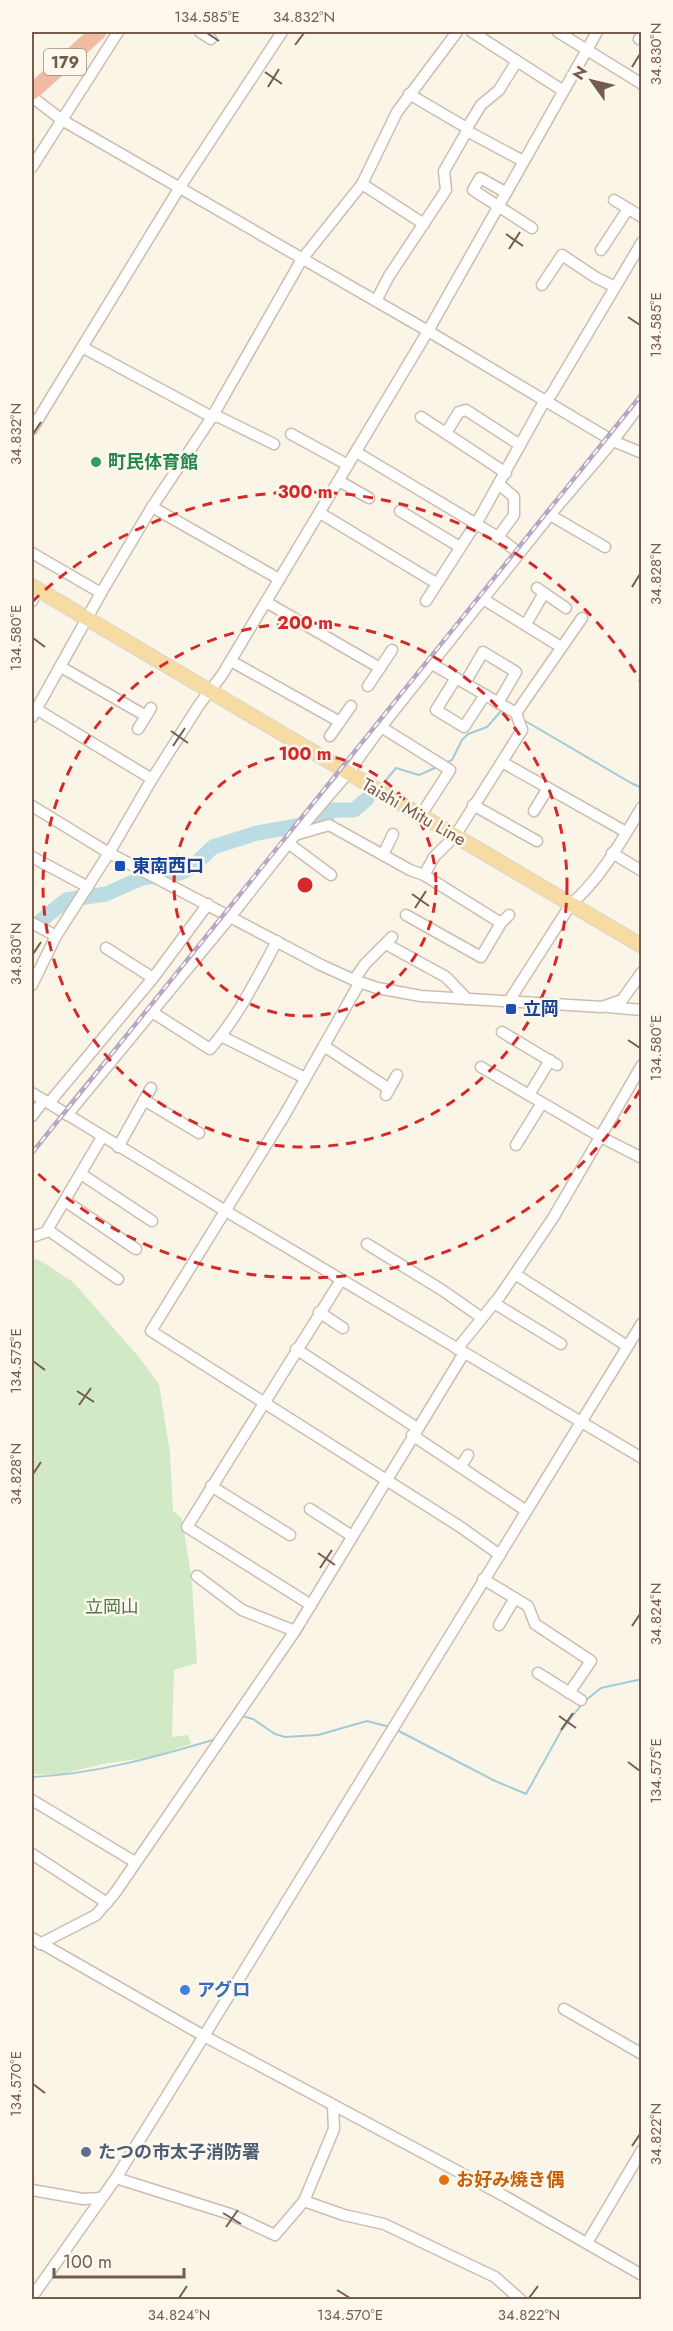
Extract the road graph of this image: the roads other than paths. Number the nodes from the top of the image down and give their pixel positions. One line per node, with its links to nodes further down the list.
1 (98, 32): 14 (highway, 179)
2 (118, 32): 17 (street)
3 (200, 32): 9 (street)
4 (282, 32): 22 (street)
5 (457, 32): 15 (street)
6 (472, 32): 11 (street)
7 (558, 32): 10 (street)
8 (597, 32): 10 (street)
9 (211, 39)
10 (586, 49): 12 (street); 13 (street)
11 (518, 61): 13 (street); 18 (street)
12 (642, 84)
13 (562, 90): 19 (street)
14 (32, 92)
15 (409, 94): 18 (street); 21 (street)
16 (32, 97): 17 (street)
17 (62, 120): 20 (street); 22 (street)
18 (467, 130): 19 (street); 28 (street)
19 (523, 161): 23 (street)
20 (32, 167)
21 (363, 184): 28 (street); 32 (street)
22 (180, 187): 32 (street); 37 (street)
23 (505, 192): 25 (street); 25 (street)
24 (614, 200): 26 (street)
25 (497, 207): 29 (street); 36 (street)
26 (628, 209): 27 (street); 31 (street)
27 (642, 217)
28 (424, 224): 35 (street)
29 (532, 228)
30 (642, 242): 34 (street)
31 (601, 250)
32 (302, 259): 35 (street); 40 (street)
33 (542, 285): 34 (street)
34 (615, 287): 38 (street)
35 (376, 301): 36 (street)
36 (428, 331): 38 (street); 49 (street)
37 (82, 347): 40 (street); 42 (street)
38 (545, 400): 45 (street); 47 (street)
39 (642, 402): 45 (street)
40 (212, 417): 46 (street); 55 (street)
41 (421, 417): 43 (street)
42 (32, 429)
43 (446, 433): 47 (street); 51 (street)
44 (291, 434): 50 (street)
45 (613, 441): 48 (street); 58 (street)
46 (274, 444)
47 (520, 445): 51 (street)
48 (640, 449)
49 (356, 452): 50 (street); 59 (street)
50 (348, 465): 52 (street)
51 (506, 473): 53 (street)
52 (339, 481): 54 (street); 57 (street)
53 (499, 484): 59 (street); 60 (street)
54 (369, 498)
55 (152, 507): 65 (street); 68 (street)
56 (400, 512): 61 (street)
57 (320, 513): 65 (street); 66 (street)
58 (550, 515): 62 (street); 64 (street)
59 (476, 524): 60 (street); 61 (street)
60 (498, 537): 64 (street)
61 (460, 547): 66 (street)
62 (605, 547)
63 (32, 553): 68 (street)
64 (519, 554): 69 (street)
65 (279, 579): 71 (street)
66 (436, 583): 70 (street)
67 (34, 592): 74 (main road, Taishi Mitu Line)
68 (101, 593): 74 (street)
69 (483, 598): 75 (street); 79 (street)
70 (426, 601)
71 (266, 602): 78 (street); 81 (street)
72 (566, 608): 75 (street)
73 (582, 618): 76 (street)
74 (86, 619): 80 (street); 84 (main road, Taishi Mitu Line)
75 (526, 624): 76 (street)
76 (561, 647): 89 (street)
77 (392, 650): 81 (street)
78 (231, 661): 84 (street); 90 (street)
79 (432, 664): 82 (street); 91 (street)
80 (61, 667): 88 (street); 92 (street)
81 (380, 668): 83 (street)
82 (460, 680): 85 (street); 85 (street); 86 (street)
83 (368, 686)
84 (210, 693): 95 (main road, Taishi Mitu Line); 96 (street)
85 (485, 695): 86 (street)
86 (498, 703): 89 (street)
87 (351, 706): 90 (street)
88 (34, 713): 96 (street)
89 (516, 713): 94 (street)
90 (339, 722): 93 (street)
91 (381, 727): 95 (street); 102 (street)
92 (138, 729)
93 (330, 736)
94 (502, 762): 97 (street); 98 (street)
95 (348, 773): 102 (main road, Taishi Mitu Line); 106 (street)
96 (152, 779): 108 (street)
97 (548, 788): 101 (street); 103 (street)
98 (473, 805): 105 (street); 107 (street)
99 (32, 806): 108 (street)
100 (642, 807): 103 (street)
101 (540, 808)
102 (421, 815): 105 (main road, Taishi Mitu Line)
103 (626, 832): 109 (street)
104 (393, 834): 110 (street)
105 (455, 836): 114 (street); 117 (main road, Taishi Mitu Line)
106 (292, 839): 110 (street); 113 (street); 119 (street)
107 (537, 841)
108 (109, 852): 115 (street); 116 (street)
109 (612, 853): 112 (street); 117 (street)
110 (383, 855): 114 (street)
111 (32, 857): 115 (street)
112 (642, 871)
113 (332, 875)
114 (424, 875): 118 (street)
115 (88, 887): 121 (street)
116 (208, 903): 119 (street); 126 (street)
117 (571, 904): 123 (main road, Taishi Mitu Line); 130 (street)
118 (406, 915)
119 (231, 916): 122 (street); 133 (street)
120 (32, 923): 121 (street)
121 (57, 936): 128 (street)
122 (277, 940): 127 (street); 135 (street)
123 (642, 946)
124 (106, 948): 126 (street)
125 (642, 972): 131 (street)
126 (153, 978): 145 (street)
127 (357, 981): 129 (street); 129 (street); 136 (street)
128 (32, 986)
129 (467, 999): 130 (street)
130 (509, 1001): 131 (street)
131 (602, 1007): 132 (street)
132 (642, 1010)
133 (152, 1012): 135 (street); 147 (street)
134 (502, 1032): 143 (street)
135 (221, 1036): 140 (street)
136 (324, 1046): 139 (street); 140 (street)
137 (642, 1065): 150 (street)
138 (481, 1066): 143 (street)
139 (397, 1075)
140 (305, 1078): 157 (street)
141 (151, 1088): 144 (street)
142 (32, 1093): 145 (street)
143 (529, 1095): 146 (street)
144 (144, 1100): 149 (street); 153 (street)
145 (47, 1102): 147 (street); 148 (street)
146 (542, 1103): 150 (street); 152 (street)
147 (67, 1115): 151 (street)
148 (32, 1116)
149 (199, 1133)
150 (599, 1136): 154 (street); 163 (street)
151 (102, 1137): 153 (street); 155 (street)
152 (516, 1145)
153 (118, 1147): 157 (street)
154 (642, 1158)
155 (81, 1174): 156 (street); 158 (street)
156 (65, 1201): 159 (street); 162 (street)
157 (224, 1210): 165 (street); 175 (street)
158 (152, 1221)
159 (48, 1230): 160 (street); 164 (street)
160 (32, 1237)
161 (367, 1244): 168 (street)
162 (130, 1248)
163 (515, 1274): 166 (street); 172 (street)
164 (118, 1279)
165 (341, 1280): 167 (street); 174 (street)
166 (494, 1303): 168 (street); 171 (street)
167 (319, 1312): 169 (street); 173 (street)
168 (482, 1318): 174 (street)
169 (343, 1328)
170 (640, 1330): 172 (street)
171 (561, 1344)
172 (627, 1346): 176 (street)
173 (296, 1349): 175 (street); 177 (street)
174 (461, 1351): 176 (street); 177 (street)
175 (263, 1403): 181 (street); 182 (street)
176 (581, 1421): 179 (street); 184 (street)
177 (414, 1432): 180 (street); 181 (street)
178 (468, 1455): 180 (street)
179 (642, 1458)
180 (461, 1466): 184 (street)
181 (386, 1480): 186 (street); 187 (street)
182 (212, 1485): 185 (street); 191 (street)
183 (310, 1509): 186 (street)
184 (525, 1510): 187 (street)
185 (290, 1535)
186 (352, 1536): 191 (street)
187 (500, 1555): 189 (street)
188 (196, 1576): 193 (street)
189 (483, 1579): 190 (street); 203 (street)
190 (515, 1598): 192 (street); 195 (street)
191 (310, 1605): 193 (street)
192 (499, 1625)
193 (295, 1631): 199 (street)
194 (538, 1673): 195 (street)
195 (569, 1693): 196 (street)
196 (581, 1700)
197 (32, 1800): 199 (street)
198 (32, 1854): 200 (street)
199 (135, 1862): 200 (street)
200 (107, 1903): 201 (street)
201 (36, 1941): 203 (street)
202 (564, 2009): 204 (street)
203 (204, 2036): 205 (street); 207 (street)
204 (642, 2054)
205 (333, 2106): 210 (street); 211 (street)
206 (642, 2150): 211 (street)
207 (116, 2178): 209 (street); 210 (street)
208 (32, 2190): 209 (street)
209 (100, 2198): 213 (street)
210 (304, 2201): 214 (street)
211 (587, 2243): 212 (street)
212 (642, 2275)
213 (32, 2297)
214 (521, 2300)

